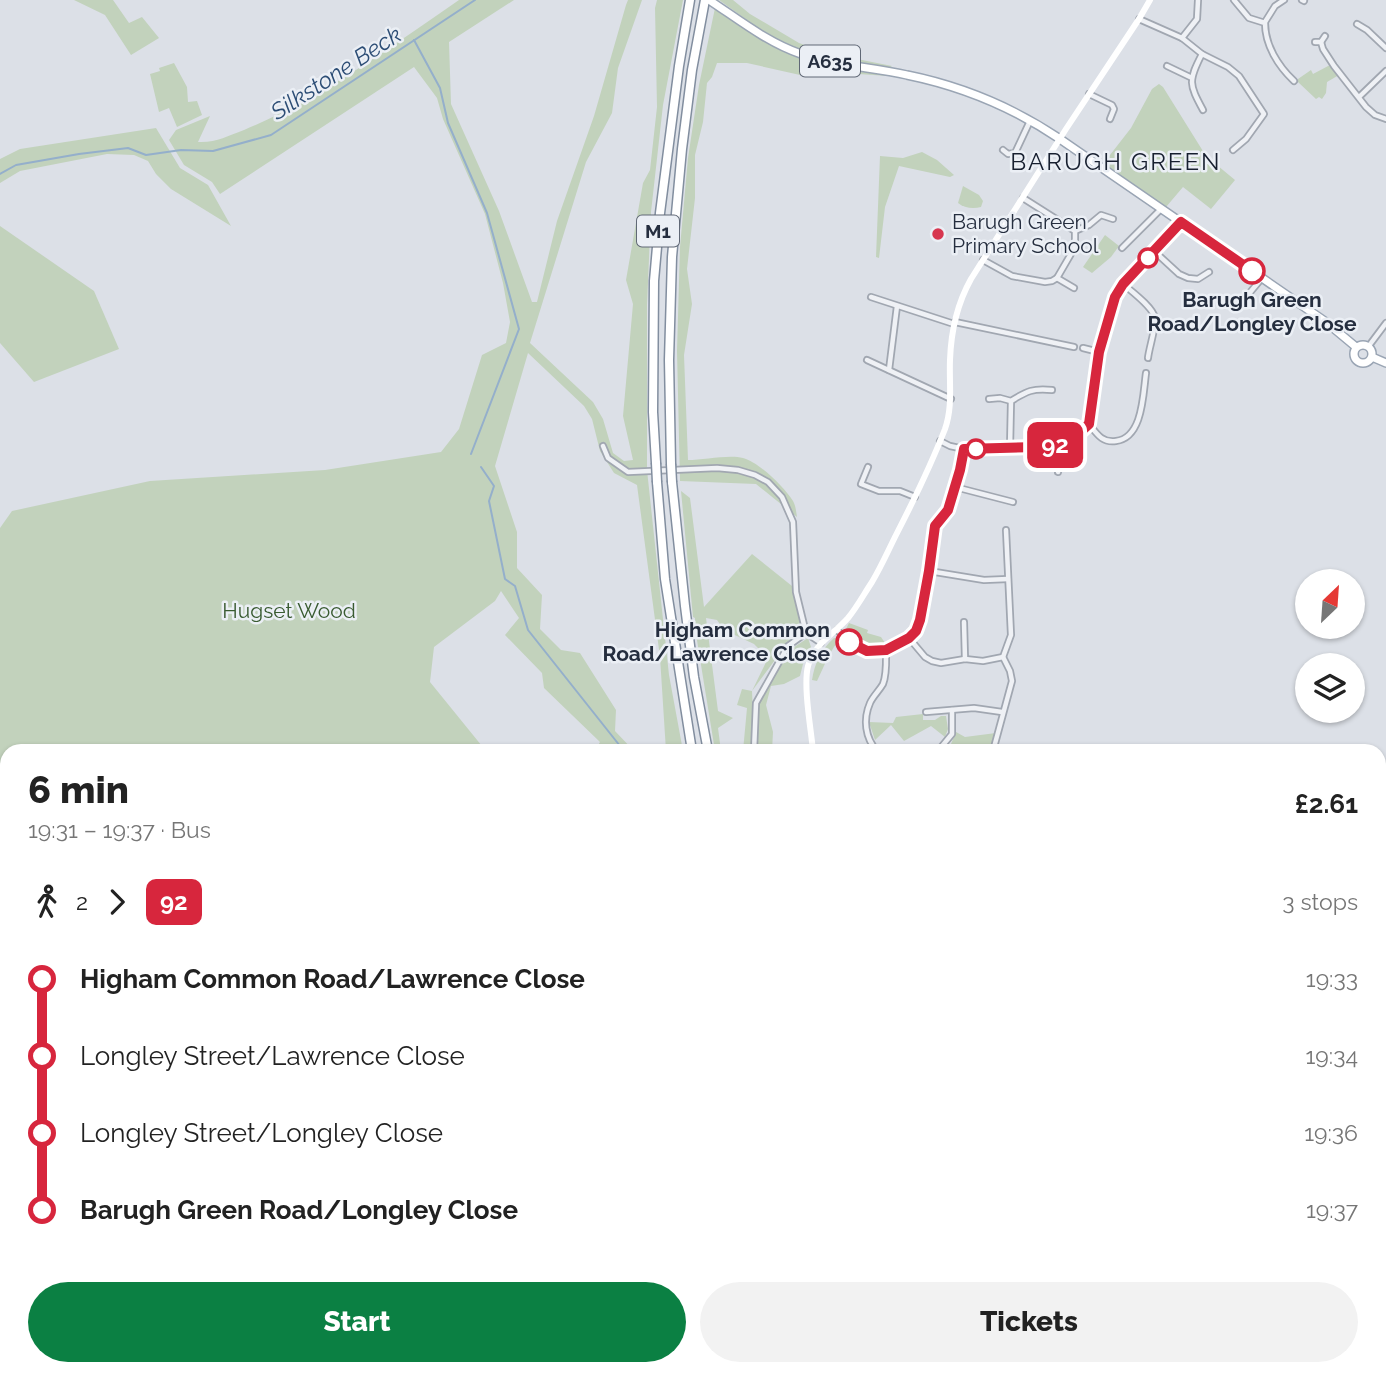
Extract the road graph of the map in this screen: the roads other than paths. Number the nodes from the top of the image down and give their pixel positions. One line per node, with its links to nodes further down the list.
1 (1150, 0): 7 (street)
2 (1198, 0): 11 (street)
3 (1234, 0): 8 (street)
4 (1284, 0): 8 (street)
5 (690, 1): 91 (highway, M1, bridge)
6 (706, 3): 23 (main road, A635); 92 (highway, M1, bridge)
7 (1139, 19): 11 (street); 18 (street)
8 (1265, 23): 17 (street)
9 (1357, 24): 12 (street)
10 (1325, 36): 19 (street)
11 (1182, 38): 13 (street)
12 (1386, 48)
13 (1202, 54): 16 (street); 26 (street)
14 (1167, 66): 16 (street)
15 (1386, 71): 19 (street)
16 (1192, 78): 20 (street)
17 (1294, 81)
18 (1089, 94): 22 (street); 24 (street)
19 (1359, 96): 21 (street)
20 (1203, 110)
21 (1386, 119)
22 (1110, 120)
23 (1030, 121): 24 (main road, A635); 27 (street)
24 (1060, 139): 29 (street); 30 (main road, A635)
25 (1232, 139): 26 (street)
26 (1238, 146): 28 (street)
27 (1003, 150)
28 (1233, 150)
29 (1023, 198): 33 (street); 36 (street)
30 (1161, 209): 32 (main road, A635); 34 (street)
31 (1113, 219): 33 (street)
32 (1181, 222): 35 (street); 39 (main road, A635)
33 (1075, 231): 38 (street)
34 (1122, 248)
35 (1154, 251): 37 (street); 40 (street)
36 (983, 260): 38 (street); 45 (street)
37 (1209, 272)
38 (1057, 278): 41 (street)
39 (1262, 278): 42 (street); 48 (main road, A635)
40 (1123, 284): 51 (street); 52 (street)
41 (1074, 288)
42 (1247, 296)
43 (872, 297): 44 (street)
44 (897, 306): 45 (street); 58 (street)
45 (954, 323): 47 (street); 61 (street)
46 (1386, 323): 49 (street)
47 (1074, 347)
48 (1356, 347): 49 (main road); 54 (main road)
49 (1368, 347): 54 (main road)
50 (1083, 348): 52 (street)
51 (1149, 350): 53 (street); 55 (street)
52 (1099, 352): 64 (street)
53 (1156, 352)
54 (1372, 357): 57 (main road)
55 (1147, 358)
56 (867, 360): 58 (street)
57 (1386, 363)
58 (890, 370): 61 (street)
59 (1138, 377): 64 (street)
60 (1052, 390): 63 (street)
61 (951, 398): 65 (street)
62 (989, 399): 63 (street)
63 (1011, 401): 68 (street)
64 (1089, 424): 66 (street)
65 (939, 441): 69 (street); 73 (street)
66 (1063, 444): 68 (street); 71 (street)
67 (603, 446): 82 (street)
68 (1010, 448): 69 (street)
69 (964, 449): 72 (street)
70 (867, 467): 73 (street)
71 (1058, 472)
72 (955, 487): 74 (street); 78 (street)
73 (915, 497): 81 (street)
74 (1013, 502)
75 (1006, 530): 77 (street)
76 (999, 540): 77 (street)
77 (1006, 540): 79 (street)
78 (929, 571): 79 (street); 83 (street)
79 (1008, 579): 86 (street)
80 (964, 622): 87 (street)
81 (836, 630): 84 (street); 85 (street)
82 (806, 633): 84 (street); 93 (street)
83 (909, 638): 85 (street); 87 (street)
84 (821, 643): 94 (street)
85 (886, 650): 95 (street)
86 (1003, 657): 87 (street); 90 (street)
87 (965, 659)
88 (952, 710): 89 (street); 90 (street); 96 (street)
89 (926, 712)
90 (1002, 712): 97 (street)
91 (691, 744)
92 (707, 744)
93 (754, 744)
94 (812, 744)
95 (871, 744)
96 (944, 744)
97 (995, 744)

